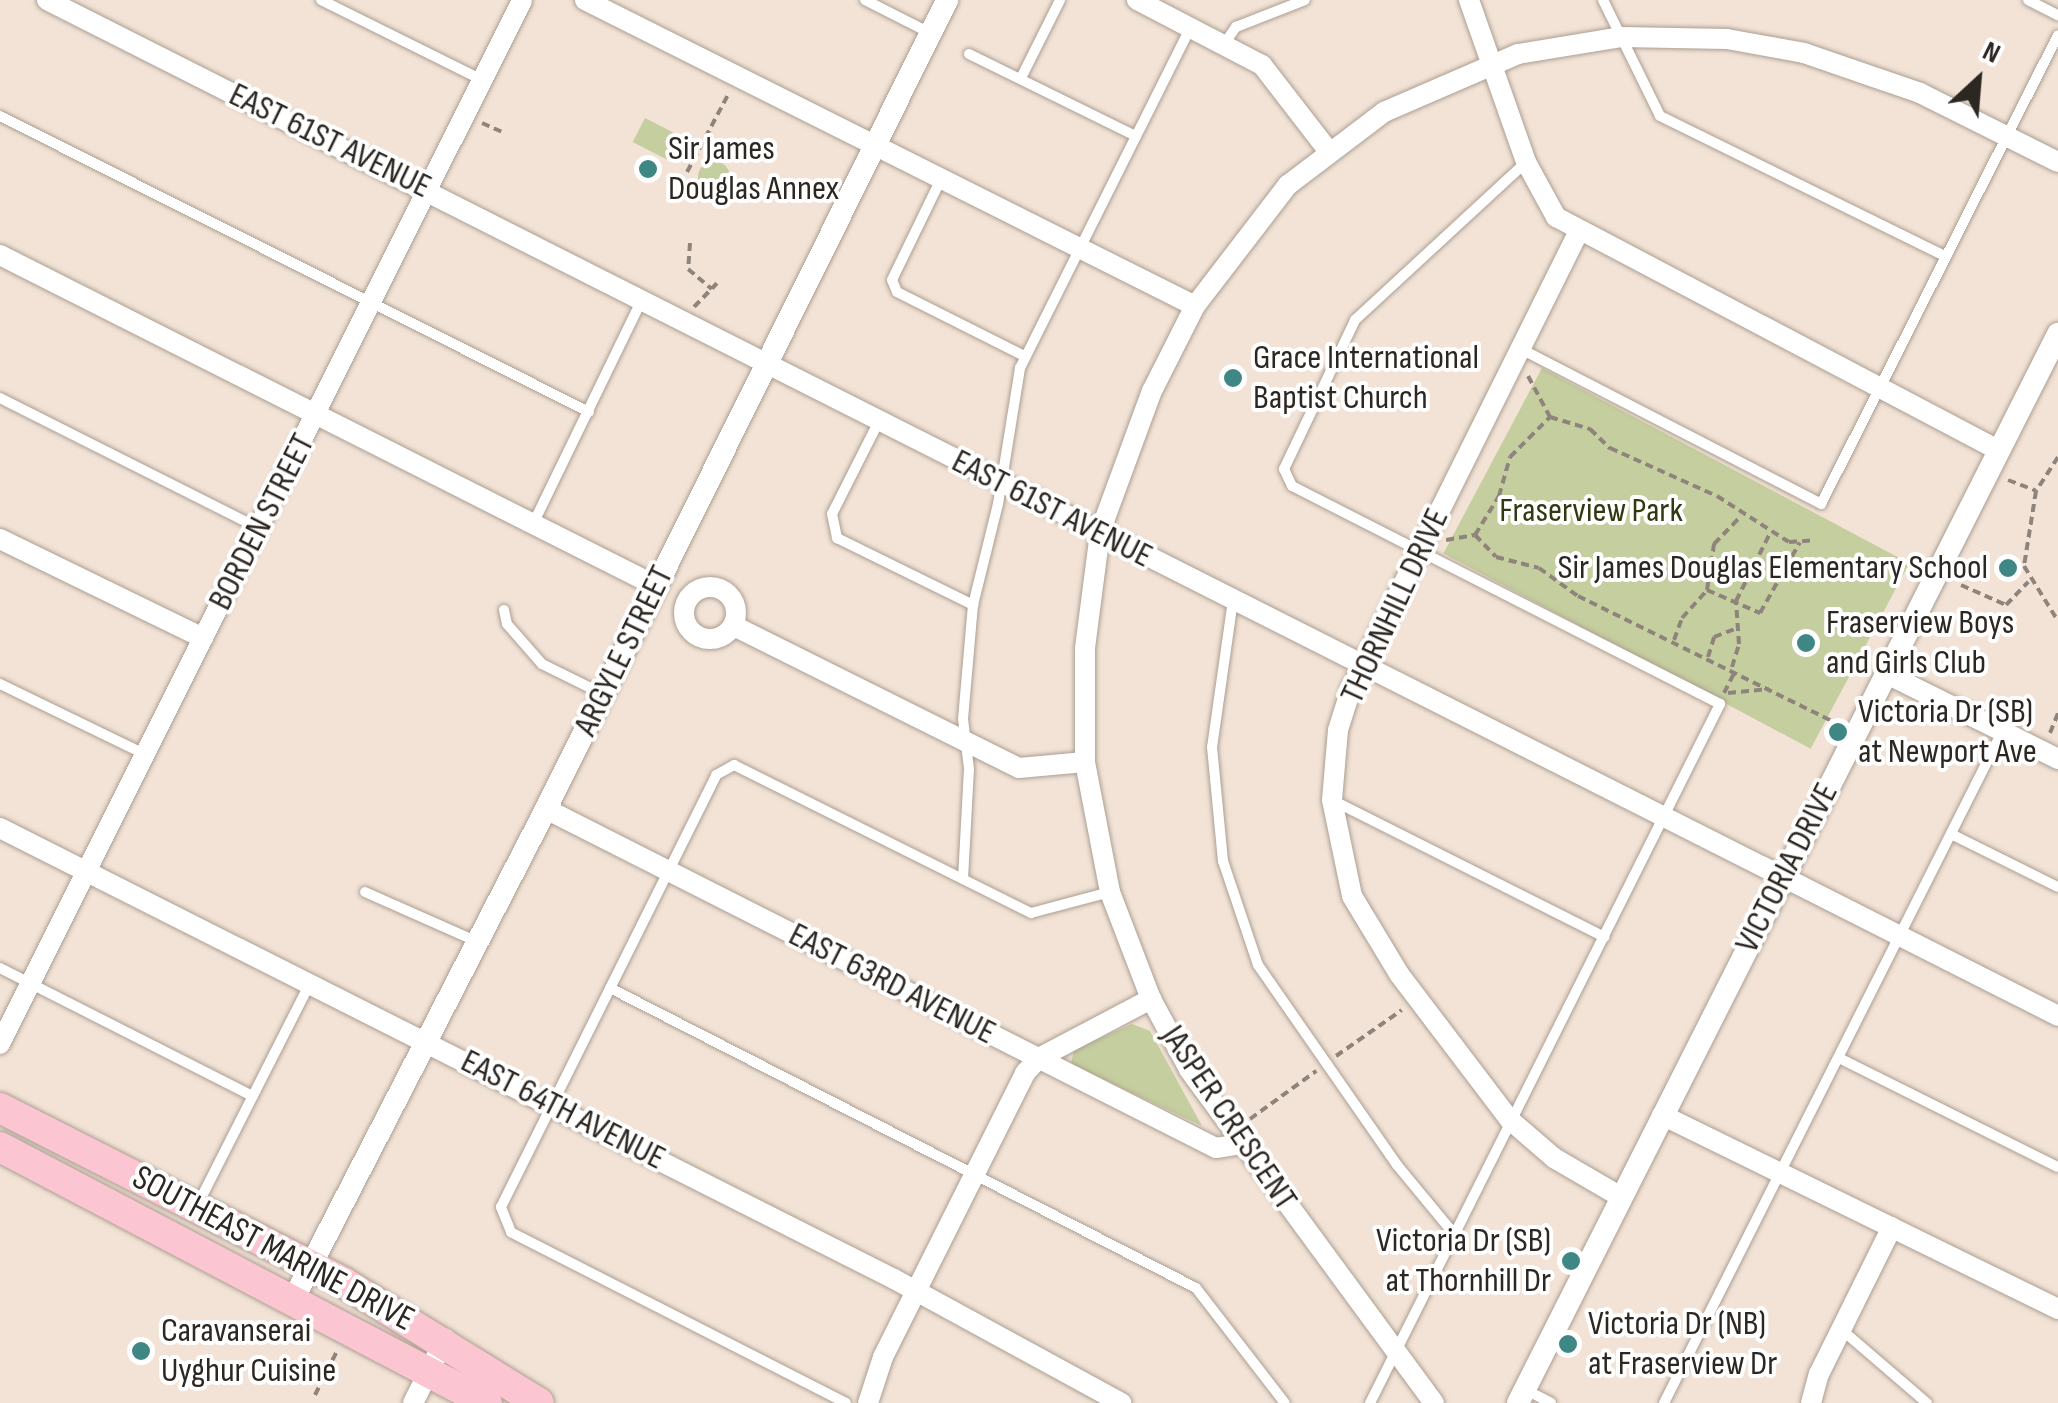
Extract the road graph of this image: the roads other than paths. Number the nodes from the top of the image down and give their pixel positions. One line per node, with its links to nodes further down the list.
1 (47, 0): 31 (street, EAST 61ST AVENUE)
2 (321, 0): 22 (lane)
3 (522, 0): 22 (street, BORDEN STREET)
4 (585, 0): 26 (street)
5 (865, 0): 15 (lane)
6 (947, 0): 15 (street, ARGYLE STREET)
7 (1060, 0): 21 (lane)
8 (1137, 0): 14 (street)
9 (1304, 0): 18 (lane)
10 (1469, 0): 20 (street)
11 (1603, 0): 17 (lane)
12 (2028, 0): 13 (lane)
13 (2058, 15)
14 (1190, 28): 18 (street); 24 (lane)
15 (931, 34): 26 (street, ARGYLE STREET)
16 (2058, 35): 25 (lane)
17 (1621, 37): 20 (street, JASPER CRESCENT); 25 (street, JASPER CRESCENT); 35 (lane)
18 (1224, 44): 27 (street)
19 (970, 54): 21 (lane)
20 (1494, 63): 27 (street, JASPER CRESCENT); 28 (street)
21 (1021, 78): 24 (lane)
22 (482, 80): 31 (street, BORDEN STREET)
23 (0, 116): 37 (lane)
24 (1136, 136): 33 (lane)
25 (2006, 136): 29 (street, JASPER CRESCENT); 35 (lane)
26 (874, 146): 30 (street); 42 (street, ARGYLE STREET)
27 (1327, 149): 38 (street, JASPER CRESCENT)
28 (1526, 162): 32 (street); 54 (lane)
29 (2058, 162)
30 (940, 179): 33 (street); 41 (lane)
31 (427, 189): 36 (street, EAST 61ST AVENUE); 37 (street, BORDEN STREET)
32 (1578, 233): 40 (street, THORNHILL DRIVE); 43 (street)
33 (1078, 249): 38 (street); 41 (lane)
34 (0, 255): 45 (street)
35 (1946, 256): 43 (lane)
36 (642, 300): 42 (street, EAST 61ST AVENUE); 46 (lane)
37 (372, 302): 45 (street, BORDEN STREET); 46 (lane)
38 (1195, 306): 52 (street, JASPER CRESCENT)
39 (2057, 336): 48 (street, VICTORIA DRIVE)
40 (1520, 348): 43 (lane); 54 (street, THORNHILL DRIVE)
41 (1024, 356): 49 (lane)
42 (767, 364): 47 (street, EAST 61ST AVENUE); 55 (street, ARGYLE STREET)
43 (1879, 388): 48 (street)
44 (0, 398): 51 (lane)
45 (318, 412): 50 (street); 51 (street, BORDEN STREET)
46 (589, 412): 50 (lane)
47 (879, 421): 49 (street, EAST 61ST AVENUE); 57 (lane)
48 (1998, 450): 62 (street, VICTORIA DRIVE)
49 (1000, 482): 52 (street, EAST 61ST AVENUE); 57 (lane)
50 (534, 524): 55 (street)
51 (258, 529): 60 (street, BORDEN STREET)
52 (1100, 532): 56 (street, EAST 61ST AVENUE); 69 (street, JASPER CRESCENT)
53 (0, 539): 60 (street)
54 (1420, 550): 61 (street, THORNHILL DRIVE); 72 (lane)
55 (656, 586): 64 (street, ARGYLE STREET)
56 (1233, 600): 61 (street, EAST 61ST AVENUE); 108 (lane)
57 (973, 604): 66 (lane)
58 (504, 610): 64 (lane)
59 (734, 626): 66 (street)
60 (203, 638): 67 (street, BORDEN STREET)
61 (1362, 666): 70 (street, THORNHILL DRIVE); 72 (street, EAST 61ST AVENUE)
62 (1887, 674): 65 (street); 77 (street, VICTORIA DRIVE)
63 (0, 684): 67 (lane)
64 (602, 694): 71 (street, ARGYLE STREET)
65 (2002, 732): 68 (street); 74 (lane)
66 (966, 743): 69 (street); 78 (lane)
67 (144, 754): 76 (street, BORDEN STREET)
68 (2058, 759)
69 (1085, 762): 81 (street, JASPER CRESCENT)
70 (1332, 800): 82 (lane); 99 (street, THORNHILL DRIVE)
71 (546, 809): 75 (street, EAST 63RD AVENUE); 84 (street, ARGYLE STREET)
72 (1665, 820): 77 (street, EAST 61ST AVENUE); 82 (lane)
73 (0, 828): 76 (street, EAST 64TH AVENUE)
74 (1951, 834): 79 (lane); 83 (lane)
75 (668, 870): 78 (lane); 88 (lane); 93 (street, EAST 63RD AVENUE)
76 (87, 871): 86 (street, BORDEN STREET); 87 (street, EAST 64TH AVENUE)
77 (1782, 878): 83 (street, EAST 61ST AVENUE); 97 (street, VICTORIA DRIVE)
78 (963, 879): 81 (lane)
79 (2058, 888)
80 (366, 892): 84 (lane)
81 (1110, 892): 89 (street, JASPER CRESCENT)
82 (1604, 936): 99 (lane)
83 (1902, 938): 90 (street, EAST 61ST AVENUE); 94 (lane)
84 (478, 942): 91 (street, ARGYLE STREET)
85 (0, 968): 86 (lane)
86 (30, 983): 92 (street, BORDEN STREET); 95 (lane)
87 (310, 983): 91 (street, EAST 64TH AVENUE); 95 (lane)
88 (610, 988): 96 (lane); 103 (lane)
89 (1151, 998): 93 (street); 100 (street, JASPER CRESCENT)
90 (2058, 1016)
91 (428, 1042): 96 (street, EAST 64TH AVENUE); 109 (street, ARGYLE STREET)
92 (0, 1044)
93 (1039, 1058): 100 (street, EAST 63RD AVENUE); 103 (street)
94 (1841, 1060): 102 (lane); 104 (lane)
95 (252, 1096): 106 (lane)
96 (551, 1104): 110 (street, EAST 64TH AVENUE); 121 (lane)
97 (1662, 1115): 104 (street); 105 (street, VICTORIA DRIVE)
98 (7, 1118): 106 (main road, SOUTHEAST MARINE DRIVE)
99 (1510, 1120): 105 (street, THORNHILL DRIVE); 108 (lane)
100 (1240, 1144): 115 (street, JASPER CRESCENT)
101 (0, 1147): 111 (main road, SOUTHEAST MARINE DRIVE)
102 (2058, 1167)
103 (976, 1172): 110 (street); 124 (lane)
104 (1781, 1173): 107 (street); 128 (lane)
105 (1621, 1197): 117 (street, VICTORIA DRIVE)
106 (196, 1207): 109 (main road, SOUTHEAST MARINE DRIVE)
107 (1892, 1227): 112 (street); 113 (street)
108 (1455, 1234): 115 (lane)
109 (312, 1266): 111 (street, ARGYLE STREET); 114 (main road, SOUTHEAST MARINE DRIVE)
110 (917, 1291): 122 (street); 123 (street, EAST 64TH AVENUE)
111 (294, 1298): 116 (main road, SOUTHEAST MARINE DRIVE)
112 (2058, 1310)
113 (1842, 1330): 129 (street); 130 (lane)
114 (444, 1340): 116 (street); 120 (main road, SOUTHEAST MARINE DRIVE)
115 (1396, 1352): 125 (lane); 126 (street, JASPER CRESCENT)
116 (430, 1368): 118 (street); 119 (main road, SOUTHEAST MARINE DRIVE)
117 (1521, 1396): 127 (lane)
118 (413, 1403)
119 (487, 1403)
120 (540, 1403)
121 (846, 1403)
122 (868, 1403)
123 (1121, 1403)
124 (1285, 1403)
125 (1370, 1403)
126 (1434, 1403)
127 (1552, 1403)
128 (1664, 1403)
129 (1812, 1403)
130 (1927, 1403)

